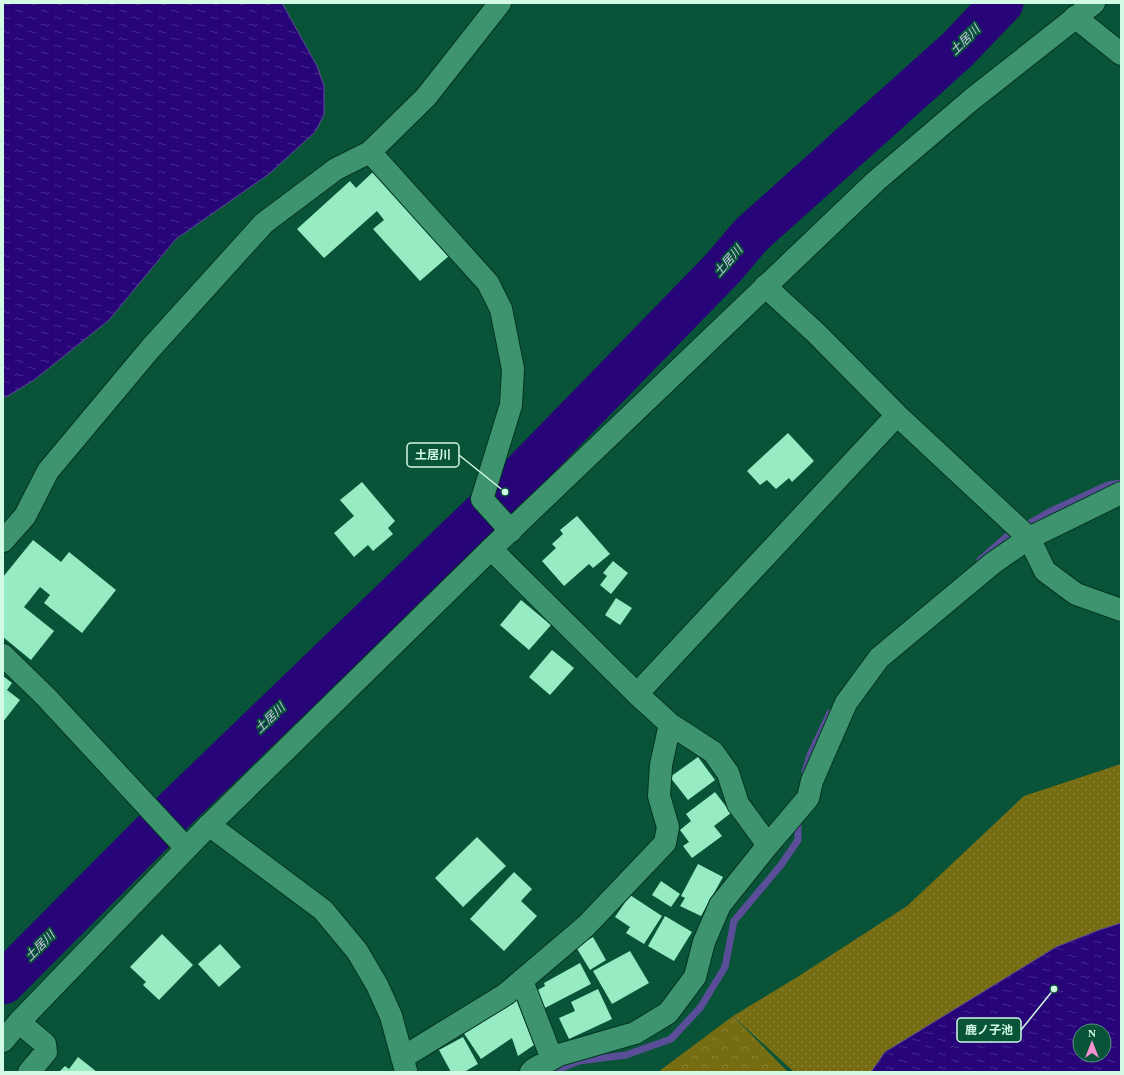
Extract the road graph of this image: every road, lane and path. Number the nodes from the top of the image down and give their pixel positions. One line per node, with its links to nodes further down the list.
1 (500, 3): 5 (street)
2 (1094, 3): 3 (street)
3 (1075, 17): 4 (street); 6 (street)
4 (1121, 54)
5 (370, 152): 9 (street); 11 (street)
6 (765, 286): 7 (street); 9 (street)
7 (898, 415): 10 (street); 15 (street)
8 (1121, 493): 10 (street)
9 (506, 526): 12 (street)
10 (1029, 538): 13 (street); 19 (street)
11 (3, 541)
12 (491, 550): 15 (street); 17 (street)
13 (1121, 610)
14 (3, 655): 18 (street)
15 (637, 694): 16 (street)
16 (670, 724): 19 (street); 20 (street)
17 (209, 825): 18 (street); 24 (street)
18 (179, 842): 21 (street)
19 (768, 845): 23 (street)
20 (522, 981): 23 (street); 24 (street)
21 (19, 1022): 22 (street); 25 (street)
22 (3, 1041)
23 (552, 1059): 26 (street)
24 (404, 1065)
25 (29, 1072)
26 (531, 1072)

